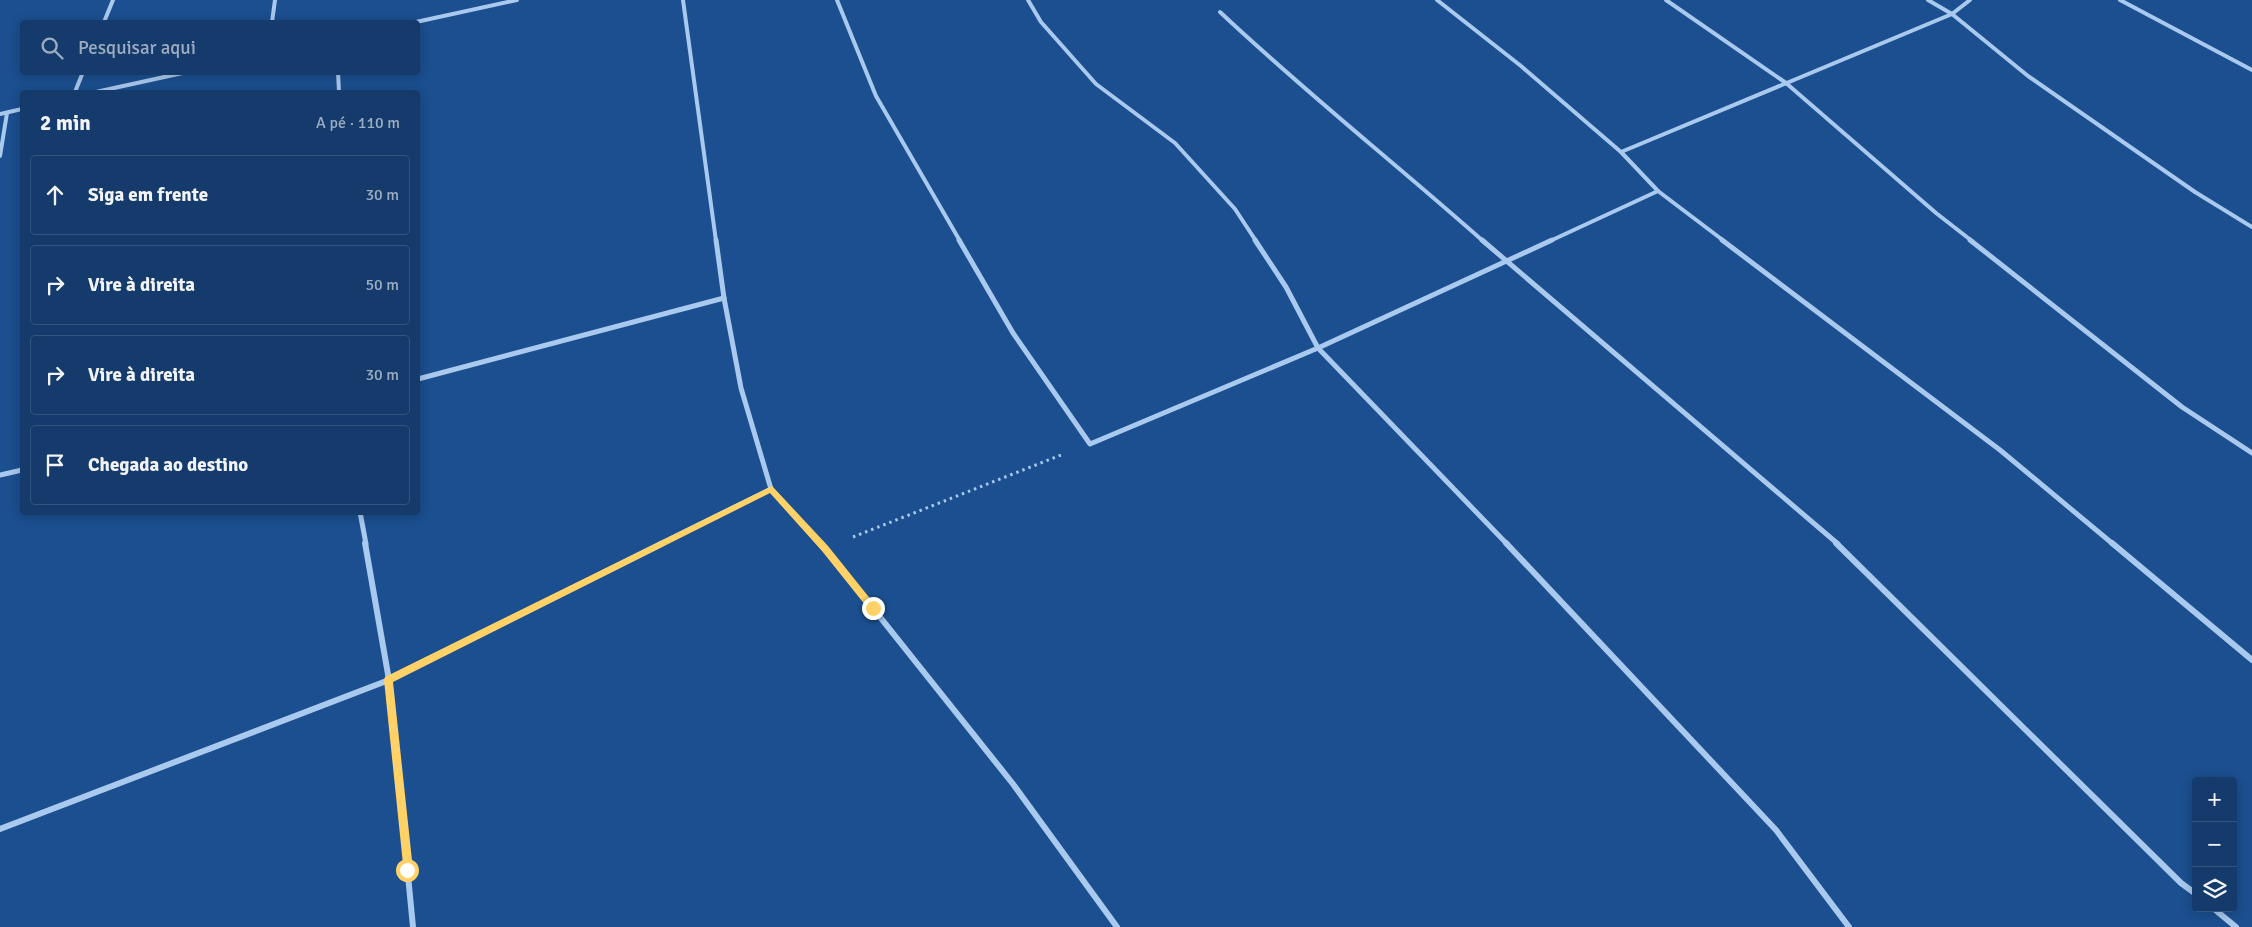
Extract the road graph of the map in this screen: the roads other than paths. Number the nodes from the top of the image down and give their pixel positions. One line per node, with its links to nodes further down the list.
1 (112, 0): 14 (street)
2 (275, 0): 15 (street)
3 (518, 0): 16 (street)
4 (683, 0): 33 (street)
5 (837, 0): 34 (street)
6 (1028, 0): 34 (street)
7 (1437, 0): 28 (street)
8 (1666, 0): 21 (street)
9 (1928, 0): 13 (street)
10 (1970, 0): 13 (street)
11 (2120, 0): 17 (street)
12 (1220, 12): 32 (street)
13 (1952, 14): 21 (street); 31 (street)
14 (105, 20)
15 (272, 20)
16 (420, 21)
17 (2252, 70)
18 (82, 75): 22 (street)
19 (173, 75): 23 (street)
20 (338, 75): 24 (street)
21 (1786, 83): 28 (street); 36 (street)
22 (76, 90)
23 (105, 90)
24 (339, 90)
25 (20, 110): 26 (street)
26 (7, 113): 27 (street); 29 (street)
27 (0, 114)
28 (1621, 152): 30 (street)
29 (0, 156)
30 (1658, 191): 32 (street); 41 (street)
31 (2252, 227)
32 (1507, 262): 34 (street); 44 (street)
33 (724, 298): 35 (street); 39 (street)
34 (1318, 348): 48 (street)
35 (420, 378)
36 (2252, 453)
37 (20, 470): 38 (street)
38 (0, 475)
39 (772, 489): 42 (street); 47 (street)
40 (360, 515): 42 (street)
41 (2252, 660)
42 (388, 680): 43 (street); 46 (street)
43 (0, 830)
44 (2192, 891)
45 (2218, 912): 49 (street)
46 (413, 927)
47 (1117, 927)
48 (1849, 927)
49 (2236, 927)

